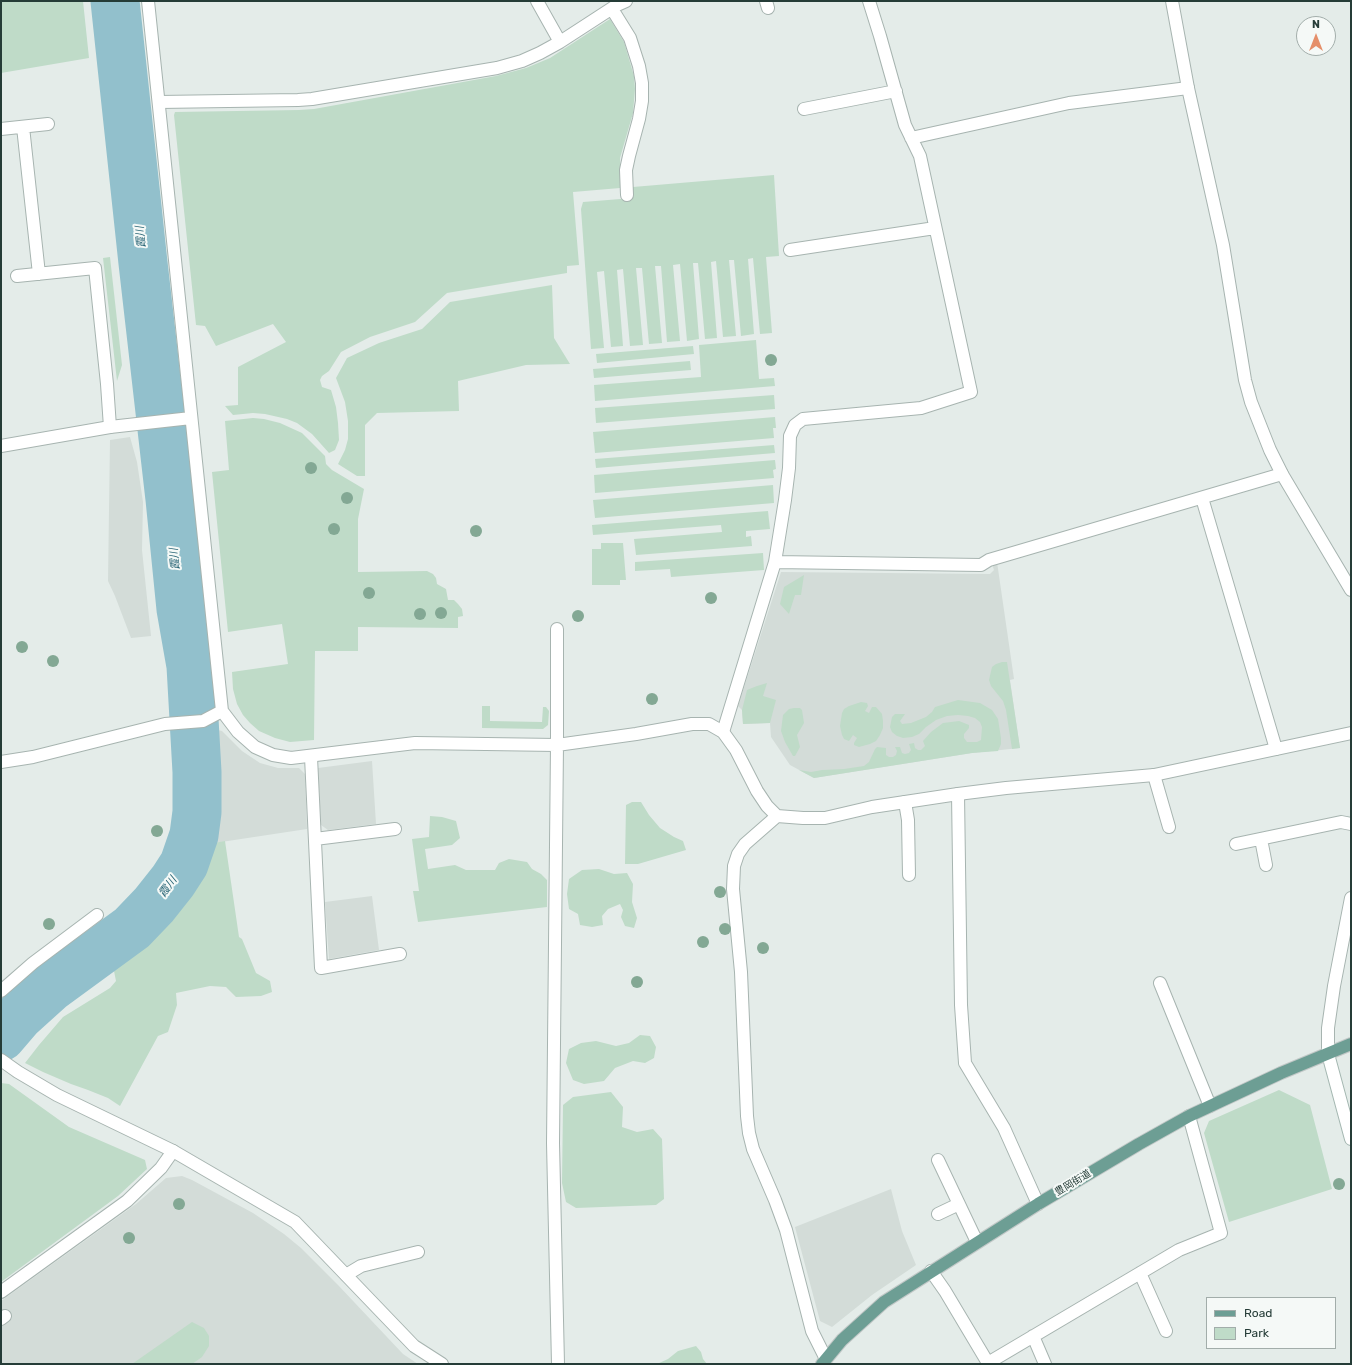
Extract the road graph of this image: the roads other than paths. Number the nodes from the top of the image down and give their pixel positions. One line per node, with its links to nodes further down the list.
1 (148, 1): 10 (street)
2 (536, 1): 7 (street)
3 (626, 1): 6 (street)
4 (869, 1): 9 (street)
5 (1172, 1): 8 (street)
6 (612, 9): 7 (street); 16 (street)
7 (560, 42): 10 (street)
8 (1188, 88): 15 (street); 24 (street)
9 (896, 91): 11 (street); 15 (street)
10 (159, 102): 21 (street)
11 (804, 109)
12 (48, 124): 13 (street)
13 (23, 127): 14 (street); 19 (street)
14 (1, 129)
15 (911, 138): 17 (street)
16 (627, 195)
17 (935, 228): 18 (street); 26 (street)
18 (790, 250)
19 (39, 274): 20 (street); 22 (street)
20 (17, 276)
21 (191, 418): 22 (street); 29 (street)
22 (110, 427): 23 (street)
23 (1, 446)
24 (1282, 474): 25 (street); 27 (street)
25 (1202, 498): 26 (street); 33 (street)
26 (775, 562): 30 (street)
27 (1351, 590)
28 (558, 629): 32 (street)
29 (222, 711): 34 (street); 35 (street)
30 (723, 732): 32 (street); 39 (street)
31 (1351, 733): 33 (street)
32 (557, 745): 34 (street); 74 (street)
33 (1276, 749): 36 (street)
34 (311, 757): 43 (street)
35 (1, 762)
36 (1154, 775): 37 (street); 41 (street)
37 (958, 794): 38 (street); 62 (street)
38 (905, 802): 39 (street); 47 (street)
39 (777, 816): 72 (street)
40 (1351, 824): 44 (street)
41 (1169, 827)
42 (396, 828): 43 (street)
43 (315, 838): 50 (street)
44 (1261, 839): 45 (street); 46 (street)
45 (1236, 844)
46 (1266, 865)
47 (909, 875)
48 (1351, 898): 54 (street)
49 (97, 915): 52 (street)
50 (400, 954)
51 (1160, 983): 56 (street)
52 (1, 991)
53 (1351, 1044): 54 (main road, 豊岡街道)
54 (1328, 1054): 56 (main road, 豊岡街道); 58 (street)
55 (1, 1060): 59 (street)
56 (1210, 1106): 57 (main road, 豊岡街道)
57 (1189, 1116): 62 (main road, 豊岡街道); 67 (street)
58 (1351, 1139)
59 (173, 1151): 68 (street); 69 (street)
60 (938, 1160): 61 (street)
61 (959, 1204): 63 (street); 64 (street)
62 (1038, 1204): 64 (main road, 豊岡街道)
63 (938, 1214)
64 (977, 1242): 66 (main road, 豊岡街道)
65 (418, 1252): 68 (street)
66 (931, 1271): 71 (street); 72 (main road, 豊岡街道)
67 (1140, 1273): 70 (street); 71 (street)
68 (346, 1275): 73 (street)
69 (1, 1292)
70 (1166, 1331)
71 (1033, 1336): 75 (street)
72 (824, 1362)
73 (442, 1364)
74 (558, 1364)
75 (1045, 1364)

